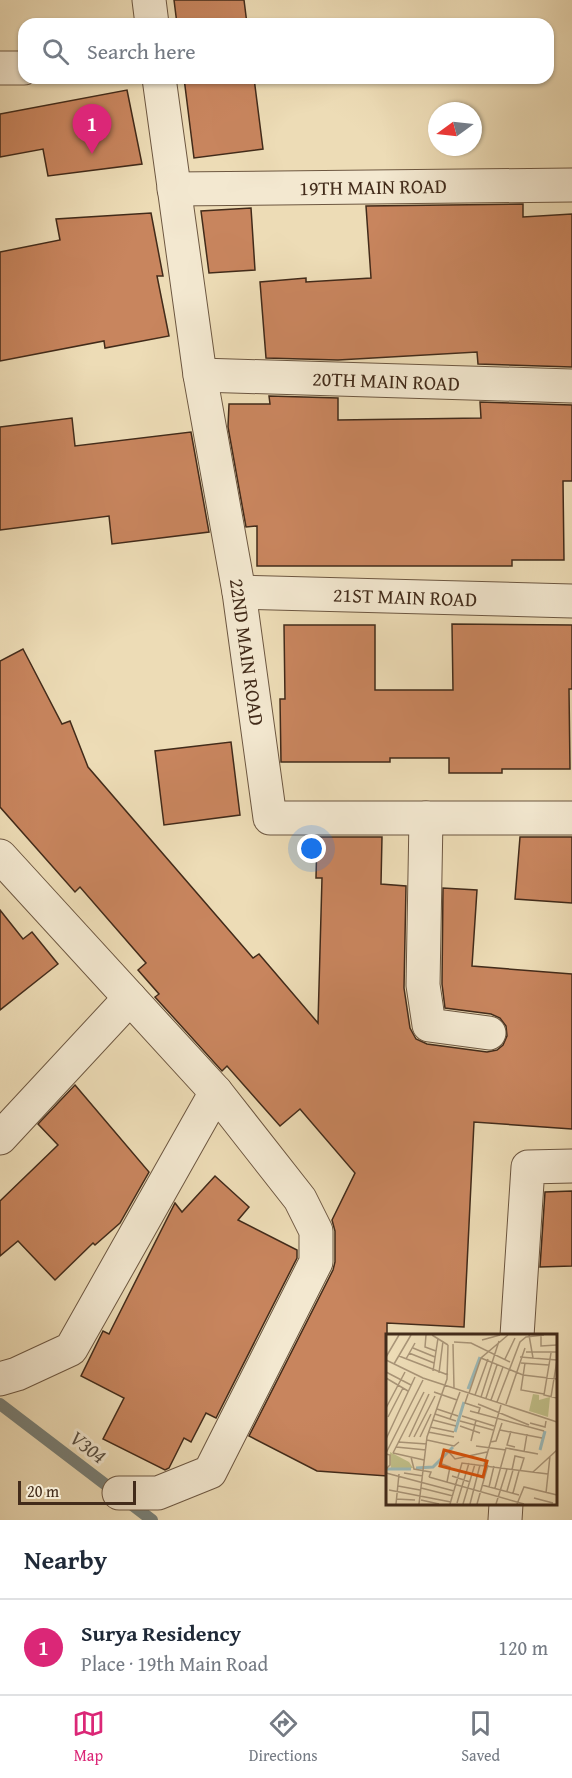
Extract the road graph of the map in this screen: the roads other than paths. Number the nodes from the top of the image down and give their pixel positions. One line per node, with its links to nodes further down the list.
1 (149, 0): 2 (street)
2 (151, 18)
3 (0, 68): 4 (street)
4 (18, 68)
5 (160, 84): 7 (street, 22ND MAIN ROAD)
6 (572, 185): 7 (street, 19TH MAIN ROAD)
7 (174, 189): 8 (street, 22ND MAIN ROAD)
8 (200, 375): 9 (street, 20TH MAIN ROAD); 10 (street, 22ND MAIN ROAD)
9 (572, 386)
10 (239, 592): 11 (street, 21ST MAIN ROAD); 12 (street, 22ND MAIN ROAD)
11 (572, 602)
12 (426, 818): 13 (street, 22ND MAIN ROAD); 16 (street)
13 (572, 818)
14 (0, 856): 15 (street)
15 (130, 998): 17 (street); 18 (street)
16 (489, 1033)
17 (216, 1092): 21 (street); 22 (street)
18 (0, 1138)
19 (572, 1166): 20 (street)
20 (517, 1334)
21 (0, 1379)
22 (119, 1492)
23 (506, 1505): 24 (street)
24 (505, 1520)

